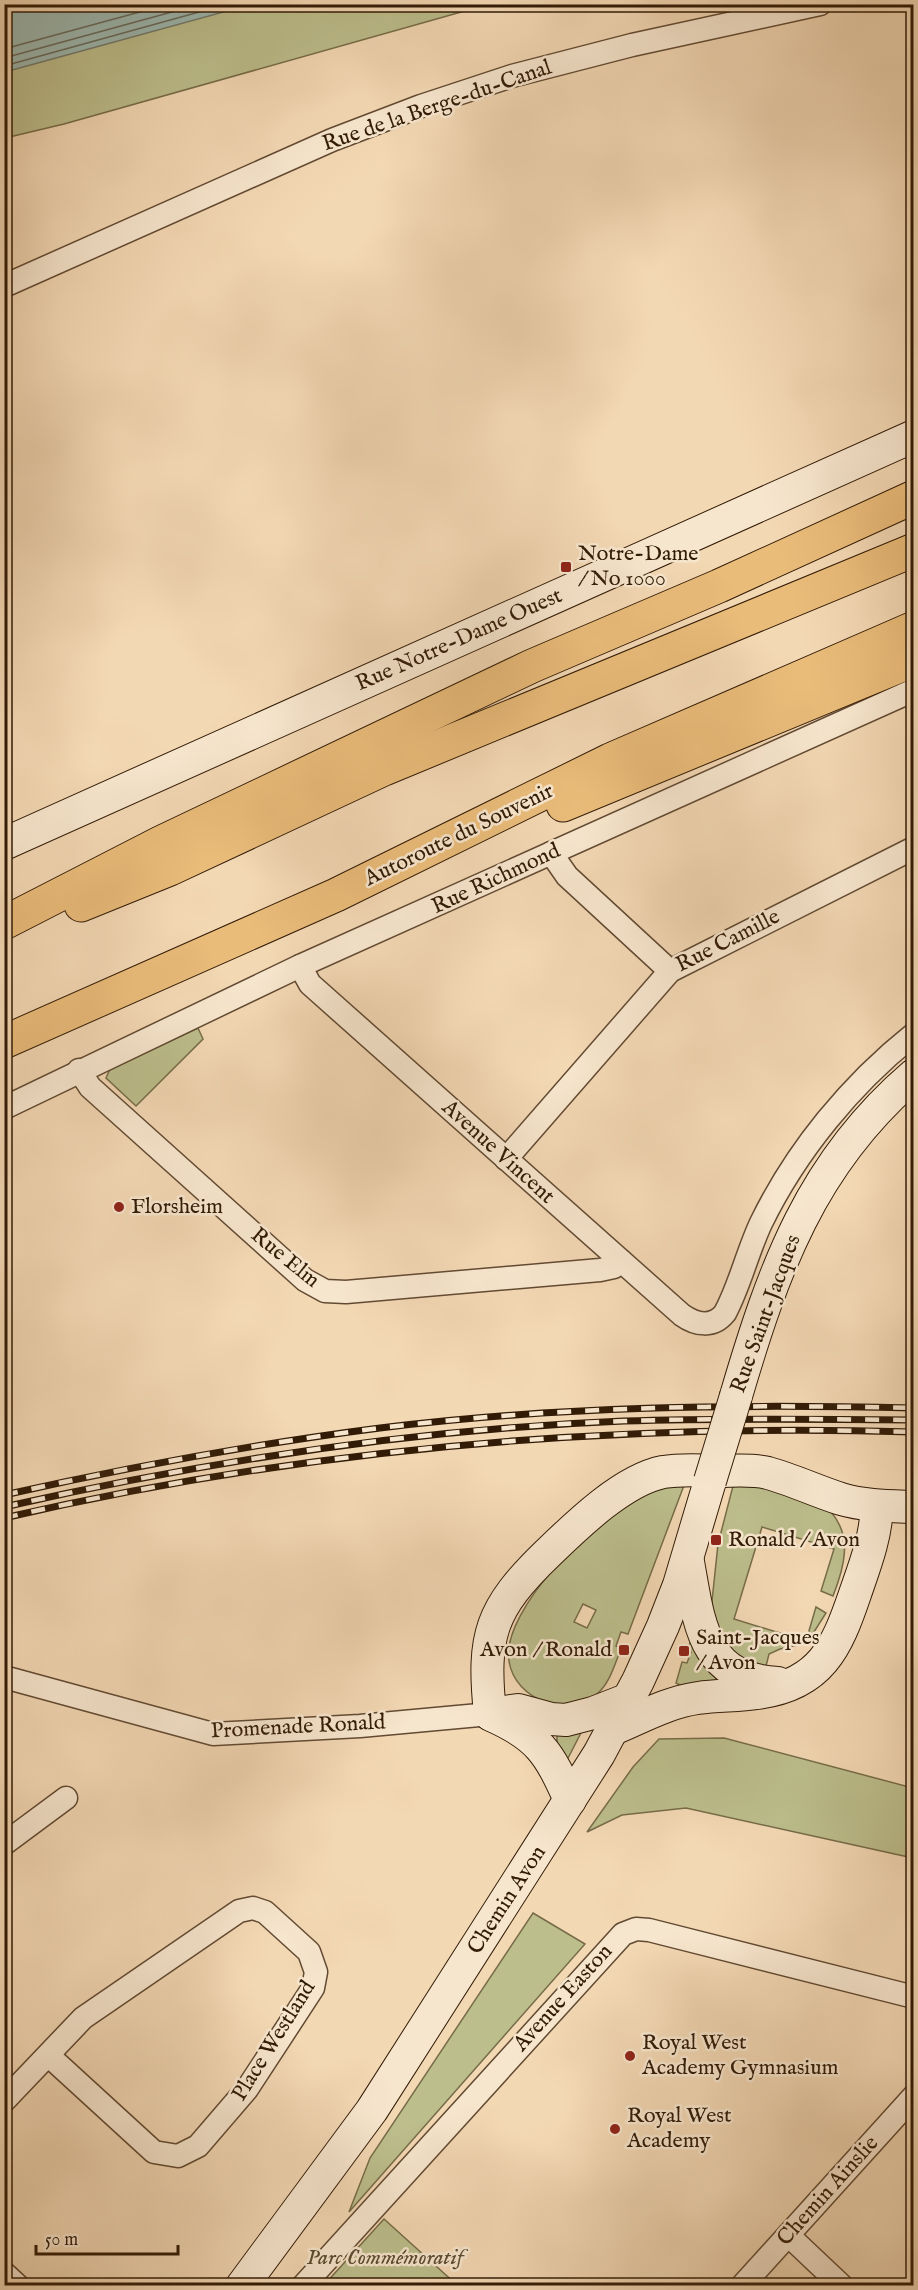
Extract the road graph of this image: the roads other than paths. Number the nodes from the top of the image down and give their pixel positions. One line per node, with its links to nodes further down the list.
1 (820, 4): 2 (street, Rue de la Berge-du-Canal)
2 (4, 286)
3 (914, 436): 11 (main road, Rue Notre-Dame Ouest)
4 (914, 497): 7 (highway)
5 (914, 515): 7 (highway)
6 (914, 550): 16 (highway)
7 (719, 586): 15 (highway)
8 (914, 628): 14 (highway, Autoroute du Souvenir)
9 (914, 660): 14 (highway)
10 (914, 690): 13 (street, Rue Richmond)
11 (4, 844)
12 (914, 848): 18 (street, Rue Camille)
13 (551, 853): 17 (street, Rue Richmond); 18 (street)
14 (336, 895): 20 (highway, Autoroute du Souvenir)
15 (4, 922)
16 (4, 937)
17 (300, 966): 21 (street, Rue Richmond); 24 (street, Avenue Vincent)
18 (670, 971): 24 (street, Rue Camille)
19 (914, 1034): 26 (street, Rue Saint-Jacques)
20 (4, 1042)
21 (79, 1070): 23 (street, Rue Richmond); 25 (street, Rue Elm)
22 (914, 1075): 27 (main road, Rue Saint-Jacques, bridge)
23 (4, 1108)
24 (506, 1159): 25 (street, Avenue Vincent)
25 (621, 1261): 26 (street, Avenue Vincent)
26 (706, 1324)
27 (710, 1481): 30 (main road, Chemin Avon)
28 (877, 1506): 29 (main road); 32 (main road); 34 (main road)
29 (914, 1507)
30 (688, 1557): 32 (main road); 33 (main road, Chemin Avon)
31 (4, 1677): 34 (street, Promenade Ronald)
32 (794, 1681): 35 (main road)
33 (629, 1699): 34 (main road); 35 (main road, Chemin Avon)
34 (490, 1714): 37 (main road)
35 (613, 1730): 37 (main road, Chemin Avon)
36 (66, 1798): 38 (street)
37 (570, 1800): 46 (main road, Chemin Avon)
38 (4, 1844)
39 (914, 1997): 47 (street, Avenue Easton)
40 (48, 2055): 40 (street, Place Westland); 42 (street, Place Westland)
41 (914, 2096): 43 (street, Chemin Ainslie)
42 (4, 2101)
43 (788, 2235): 48 (street, Chemin Ainslie); 49 (street)
44 (4, 2273): 45 (street)
45 (18, 2286)
46 (242, 2286)
47 (303, 2286)
48 (742, 2286)
49 (842, 2286)

